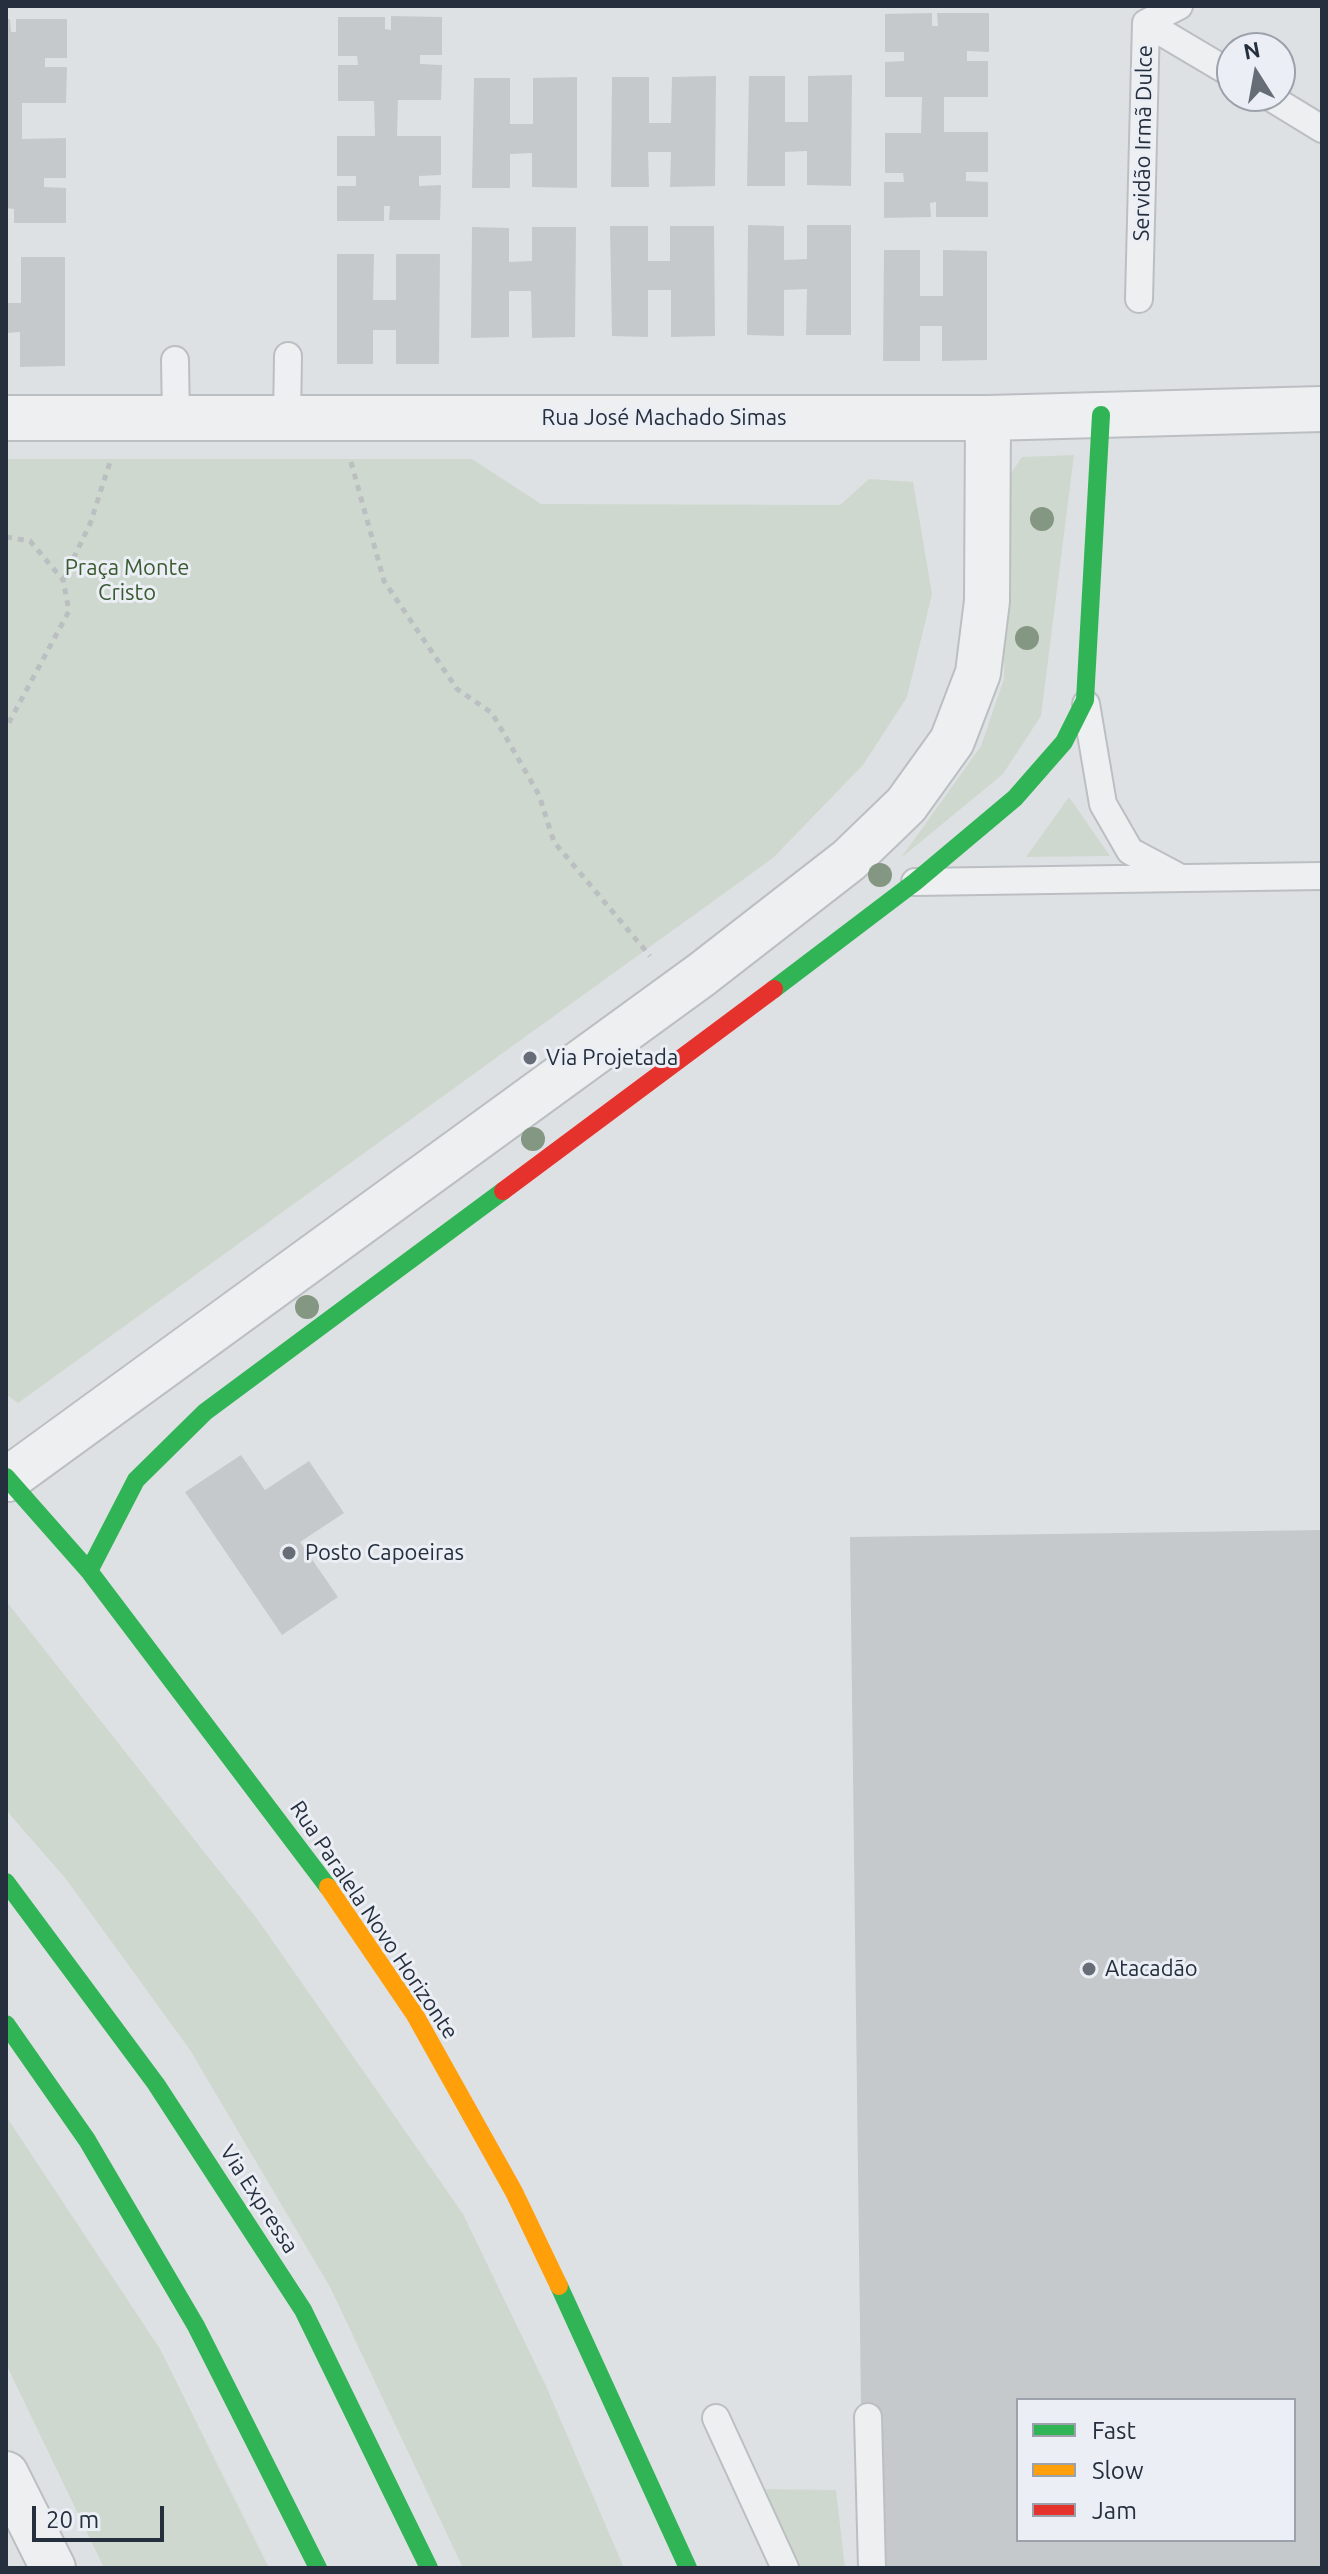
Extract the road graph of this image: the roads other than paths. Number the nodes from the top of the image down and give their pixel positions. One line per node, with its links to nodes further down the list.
1 (1179, 6): 2 (lane, Servidão Irmã Dulce)
2 (1146, 23): 3 (lane); 6 (lane, Servidão Irmã Dulce)
3 (1216, 65)
4 (1294, 112): 5 (lane)
5 (1322, 129)
6 (1139, 299)
7 (288, 356): 14 (lane)
8 (175, 360): 13 (lane)
9 (1322, 409): 10 (street, Rua José Machado Simas)
10 (1101, 415): 12 (street, Rua José Machado Simas); 15 (main road)
11 (6, 418): 13 (street, Rua José Machado Simas)
12 (988, 418): 14 (street, Rua José Machado Simas); 19 (street)
13 (176, 419): 14 (street, Rua José Machado Simas)
14 (287, 419)
15 (1085, 700): 17 (lane); 18 (main road)
16 (1322, 876): 17 (lane)
17 (1180, 878): 18 (lane)
18 (915, 882): 20 (main road)
19 (169, 1362): 20 (street); 21 (street)
20 (205, 1412): 22 (main road)
21 (7, 1478): 22 (main road, Rua Paralela Novo Horizonte)
22 (89, 1571): 31 (main road, Rua Paralela Novo Horizonte)
23 (6, 1882): 30 (main road, Via Expressa)
24 (6, 2024): 29 (main road)
25 (868, 2417): 33 (lane)
26 (716, 2418): 32 (lane)
27 (6, 2474): 28 (street)
28 (53, 2568)
29 (318, 2568)
30 (429, 2568)
31 (688, 2568)
32 (785, 2568)
33 (872, 2568)

